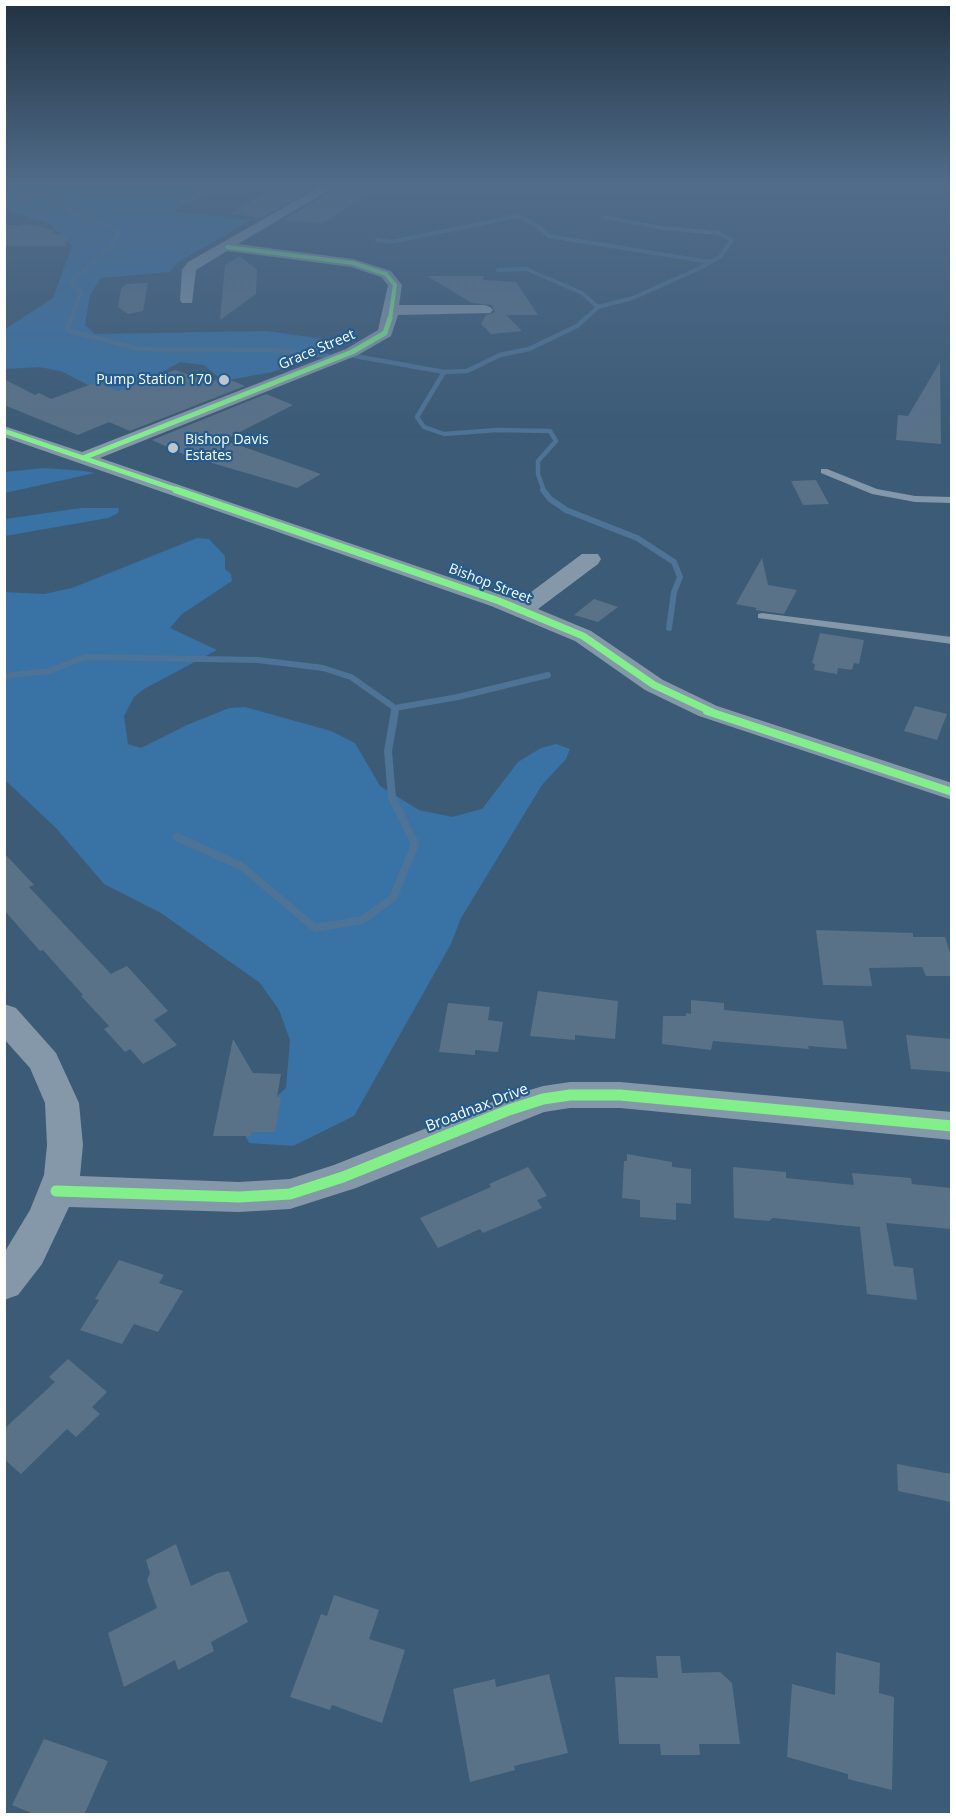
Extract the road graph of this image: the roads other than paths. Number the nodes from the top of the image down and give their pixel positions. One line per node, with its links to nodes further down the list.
1 (191, 269): 3 (street)
2 (373, 269): 4 (street, Grace Street)
3 (187, 300)
4 (391, 310): 5 (street); 7 (street, Grace Street)
5 (484, 310)
6 (4, 431): 7 (street, Bishop Street)
7 (83, 458): 11 (street, Bishop Street)
8 (824, 471): 9 (lane)
9 (951, 501)
10 (590, 560): 11 (street)
11 (522, 610): 14 (street, Bishop Street)
12 (762, 616): 13 (lane)
13 (951, 642)
14 (951, 792)
15 (4, 1016): 17 (street)
16 (951, 1126): 17 (street, Broadnax Drive)
17 (56, 1191): 18 (street)
18 (4, 1283)

